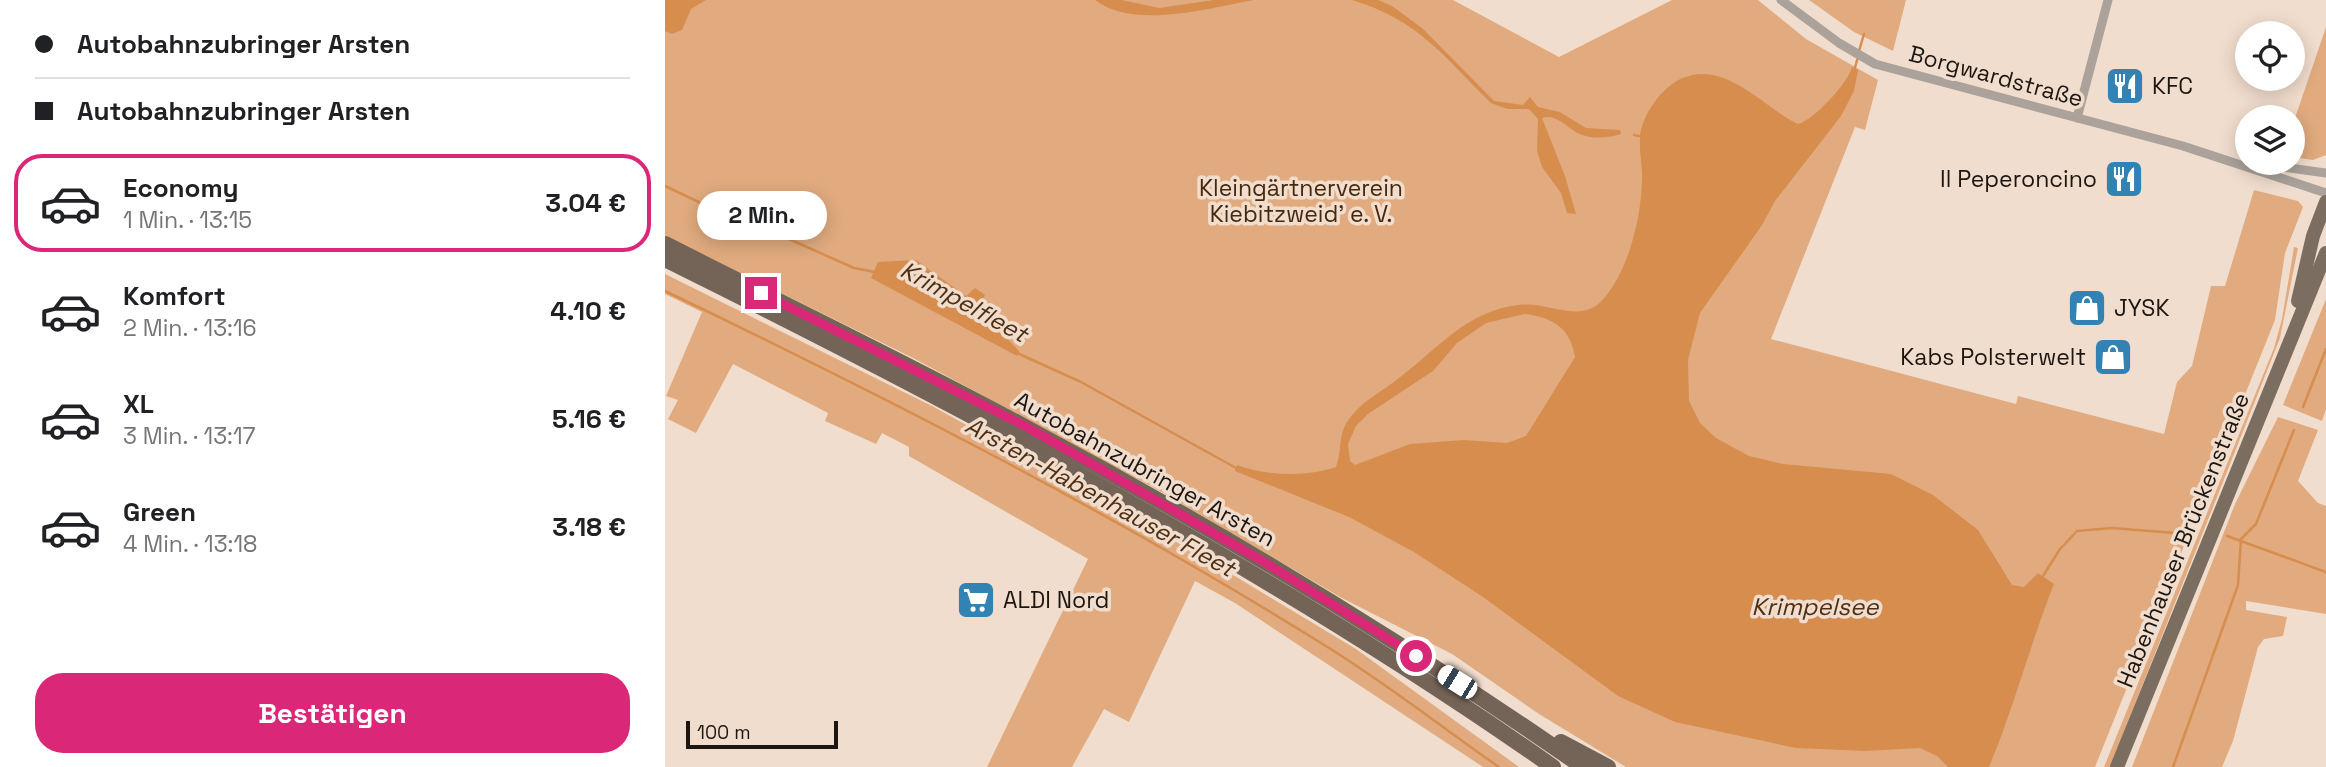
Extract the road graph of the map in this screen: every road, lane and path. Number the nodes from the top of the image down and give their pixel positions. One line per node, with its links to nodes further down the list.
1 (1781, 0): 3 (street, Borgwardstraße)
2 (2108, 0): 3 (street)
3 (2077, 118): 4 (street, Borgwardstraße)
4 (2216, 158): 5 (street, Borgwardstraße); 8 (street, Borgwardstraße)
5 (2235, 160)
6 (2305, 170): 7 (street)
7 (2326, 173)
8 (2326, 193)
9 (2326, 202): 13 (main road, Habenhauser Brückenstraße)
10 (665, 244): 14 (highway, Autobahnzubringer Arsten)
11 (2326, 253): 13 (main road, Habenhauser Brückenstraße)
12 (665, 259): 15 (highway, Autobahnzubringer Arsten)
13 (2292, 330): 20 (main road, Habenhauser Brückenstraße)
14 (1530, 730): 18 (highway, Autobahnzubringer Arsten); 19 (highway)
15 (1516, 741): 16 (highway); 17 (highway, Autobahnzubringer Arsten)
16 (1538, 767)
17 (1553, 767)
18 (1583, 767)
19 (1608, 767)
20 (2117, 767)

